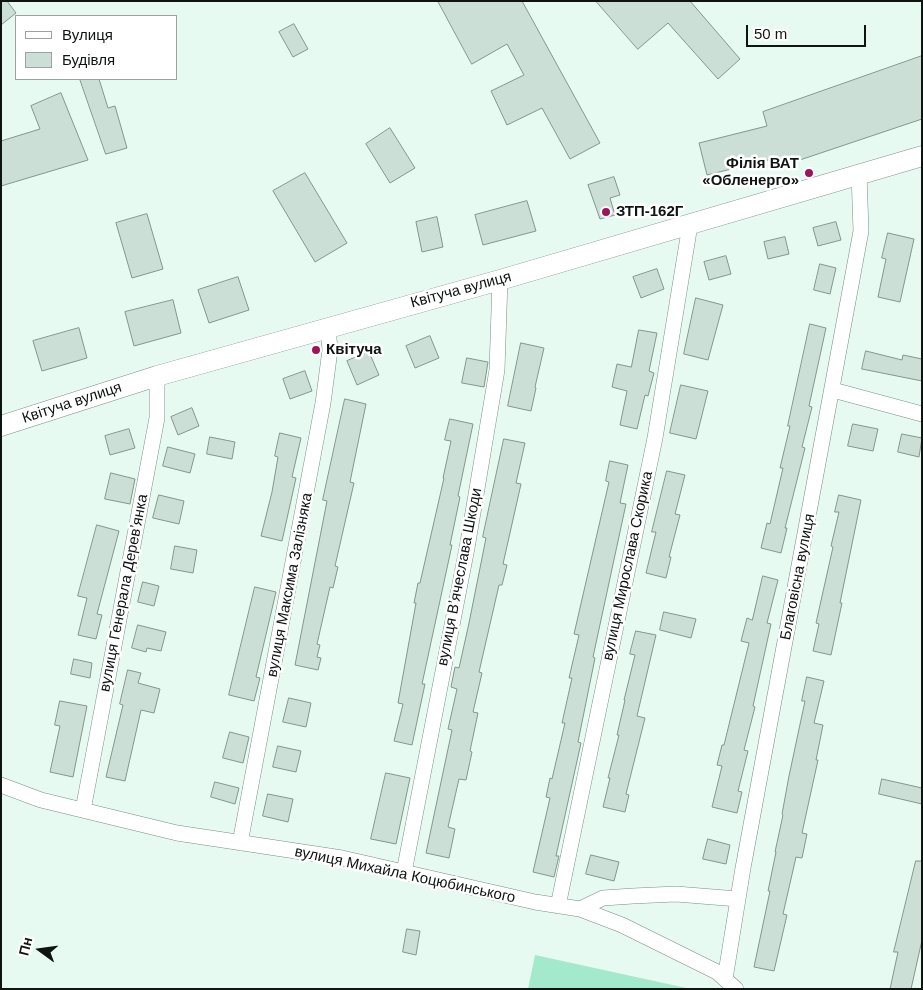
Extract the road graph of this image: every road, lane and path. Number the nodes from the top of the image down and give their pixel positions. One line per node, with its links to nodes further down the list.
1 (922, 156): 2 (street, Квітуча вулиця)
2 (859, 174): 3 (street, Квітуча вулиця); 7 (street, Благовісна вулиця)
3 (690, 225): 4 (street, Квітуча вулиця); 15 (street, вулиця Мирослава Скорика)
4 (500, 280): 5 (street, Квітуча вулиця); 13 (street, вулиця Вʼячеслава Шкоди)
5 (328, 327): 6 (street, Квітуча вулиця); 12 (street, вулиця Максима Залізняка)
6 (157, 376): 9 (street, Квітуча вулиця); 11 (street, вулиця Генерала Деревʼянка)
7 (833, 390): 8 (street); 14 (street, Благовісна вулиця)
8 (922, 414)
9 (1, 426)
10 (1, 785): 11 (street, вулиця Михайла Коцюбинського)
11 (83, 810): 12 (street, вулиця Михайла Коцюбинського)
12 (240, 843): 13 (street, вулиця Михайла Коцюбинського)
13 (404, 872): 15 (street, вулиця Михайла Коцюбинського)
14 (738, 900): 16 (street); 17 (street, Благовісна вулиця)
15 (558, 906): 16 (street, вулиця Михайла Коцюбинського)
16 (580, 909): 17 (street, вулиця Михайла Коцюбинського)
17 (731, 984)

